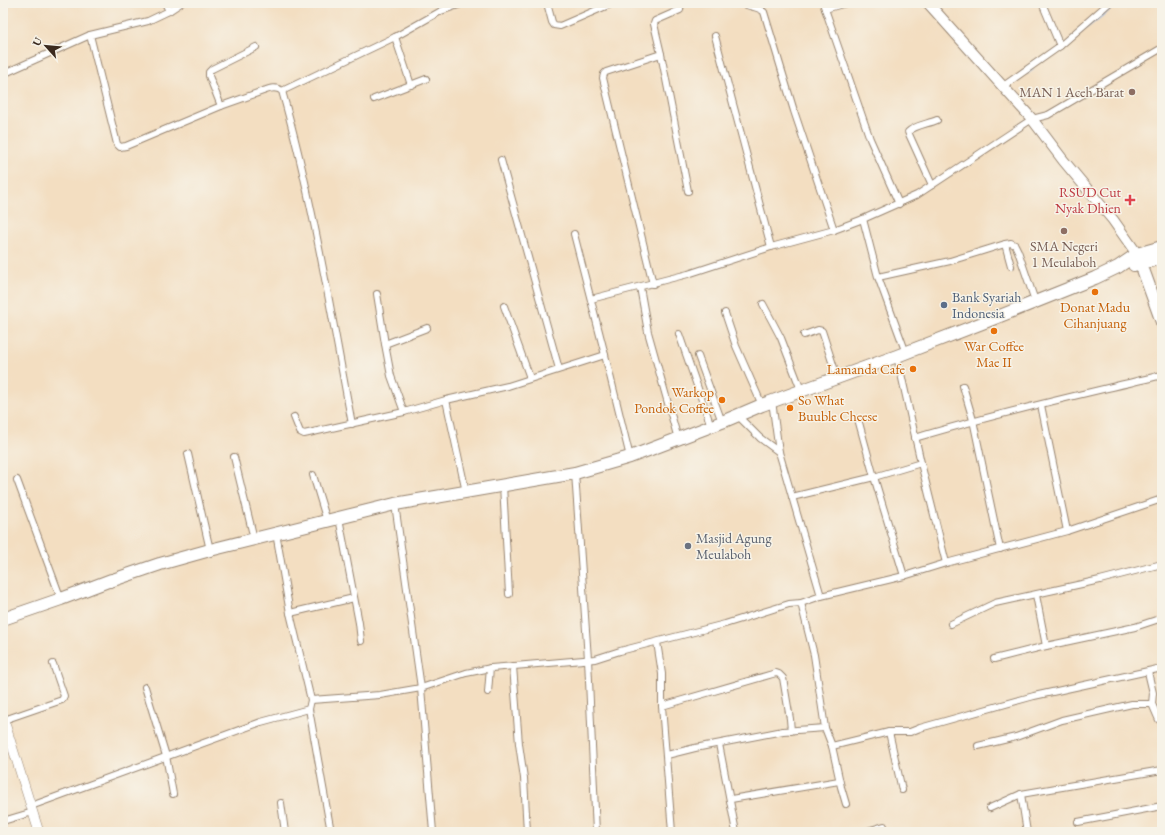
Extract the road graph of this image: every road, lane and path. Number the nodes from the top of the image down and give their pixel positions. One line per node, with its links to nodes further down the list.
1 (165, 3): 13 (street)
2 (181, 3): 13 (street)
3 (464, 3): 16 (street)
4 (547, 3): 5 (street)
5 (613, 3)
6 (681, 3): 20 (street)
7 (743, 3): 35 (street)
8 (846, 3): 12 (street)
9 (928, 3): 24 (main road)
10 (1042, 3): 17 (street)
11 (1109, 3): 17 (street)
12 (824, 6): 33 (street)
13 (169, 11): 14 (street)
14 (90, 35): 21 (street); 27 (street)
15 (715, 36): 38 (street)
16 (395, 37): 23 (street); 25 (street)
17 (1060, 46): 24 (street)
18 (256, 47): 27 (street)
19 (1162, 48): 28 (street)
20 (661, 54): 32 (street); 44 (street)
21 (3, 74)
22 (426, 80): 23 (street)
23 (411, 85): 26 (street)
24 (1002, 87): 28 (main road)
25 (282, 91): 27 (street); 74 (street)
26 (374, 98)
27 (221, 106)
28 (1032, 119): 31 (street); 41 (main road)
29 (938, 120): 31 (street)
30 (501, 160): 60 (street)
31 (932, 185): 33 (street)
32 (688, 191)
33 (899, 204): 34 (street)
34 (863, 219): 35 (street); 43 (street)
35 (834, 230): 38 (street)
36 (574, 234): 47 (street)
37 (1005, 244): 42 (street); 43 (street); 48 (street)
38 (771, 247): 44 (street)
39 (1162, 247): 41 (highway)
40 (1162, 258): 41 (highway)
41 (1139, 259): 48 (highway); 52 (highway)
42 (1011, 266)
43 (878, 277): 57 (street)
44 (652, 284): 45 (street)
45 (640, 287): 47 (street); 76 (street)
46 (377, 294): 56 (street)
47 (591, 299): 58 (street)
48 (1035, 301): 57 (highway)
49 (763, 304): 65 (street)
50 (504, 306): 63 (street)
51 (725, 313): 67 (street)
52 (1162, 322)
53 (427, 328): 56 (street)
54 (679, 334): 75 (street)
55 (804, 335): 62 (street)
56 (384, 344): 69 (street)
57 (902, 354): 62 (highway); 77 (street)
58 (605, 355): 60 (street); 81 (street)
59 (698, 356): 75 (street)
60 (559, 369): 63 (street)
61 (1162, 375): 68 (street)
62 (837, 377): 65 (highway)
63 (530, 378): 66 (street)
64 (963, 386): 73 (street)
65 (801, 390): 67 (highway)
66 (446, 400): 69 (street); 88 (street)
67 (767, 403): 70 (highway); 78 (street)
68 (1041, 405): 73 (street); 94 (street)
69 (404, 412): 74 (street)
70 (737, 415): 75 (highway); 78 (street)
71 (294, 417): 74 (street)
72 (858, 419): 85 (street)
73 (974, 420): 77 (street); 97 (street)
74 (352, 424)
75 (716, 424): 76 (highway)
76 (678, 438): 81 (highway)
77 (916, 438): 82 (street)
78 (779, 452): 89 (street)
79 (188, 454): 98 (street)
80 (234, 457): 96 (street)
81 (630, 457): 83 (highway)
82 (921, 463): 85 (street); 99 (street)
83 (575, 473): 87 (highway); 116 (street)
84 (313, 476): 93 (street)
85 (874, 477): 89 (street); 101 (street)
86 (17, 480): 106 (street)
87 (503, 485): 88 (highway); 102 (street)
88 (466, 492): 91 (highway)
89 (792, 497): 104 (street)
90 (1162, 499): 94 (street)
91 (394, 504): 92 (highway); 123 (street)
92 (339, 518): 93 (highway); 105 (street)
93 (326, 521): 95 (highway)
94 (1067, 531): 97 (street)
95 (276, 533): 96 (highway); 108 (street)
96 (254, 539): 98 (highway)
97 (1000, 549): 99 (street)
98 (210, 550): 106 (highway)
99 (946, 563): 101 (street)
100 (1162, 564): 103 (street)
101 (904, 576): 104 (street)
102 (509, 594)
103 (1036, 594): 111 (street); 114 (street)
104 (821, 596): 107 (street)
105 (354, 598): 108 (street); 112 (street)
106 (61, 599): 110 (highway)
107 (801, 603): 113 (street); 131 (street)
108 (290, 613): 125 (street)
109 (1162, 618): 114 (street)
110 (3, 619)
111 (951, 624)
112 (361, 641)
113 (657, 642): 116 (street); 127 (street)
114 (1046, 646): 115 (street)
115 (994, 658)
116 (588, 659): 118 (street); 158 (street)
117 (53, 664): 129 (street)
118 (513, 666): 119 (street); 157 (street)
119 (490, 668): 123 (street); 124 (street)
120 (1162, 668): 121 (street)
121 (1148, 672): 126 (street); 133 (street)
122 (145, 687): 138 (street)
123 (421, 688): 125 (street); 156 (street)
124 (488, 692)
125 (311, 700): 128 (street)
126 (1152, 704): 130 (street); 136 (street)
127 (662, 706): 132 (street); 137 (street)
128 (309, 709): 138 (street); 155 (street)
129 (3, 718): 149 (street)
130 (1162, 721)
131 (825, 728): 132 (street); 135 (street)
132 (791, 731): 134 (street)
133 (889, 732): 135 (street); 141 (street)
134 (719, 744): 137 (street); 144 (street)
135 (832, 746): 140 (street)
136 (978, 746)
137 (667, 755): 159 (street)
138 (166, 756): 142 (street); 149 (street)
139 (1162, 770): 143 (street)
140 (839, 781): 144 (street); 146 (street)
141 (902, 790)
142 (173, 794)
143 (1021, 794): 148 (street); 162 (street)
144 (731, 799): 160 (street)
145 (281, 803): 154 (street)
146 (846, 804)
147 (1162, 806): 151 (street)
148 (990, 808)
149 (32, 809): 150 (street); 153 (street)
150 (3, 821)
151 (1078, 822)
152 (884, 826): 161 (street)
153 (39, 832)
154 (285, 832)
155 (331, 832)
156 (433, 832)
157 (527, 832)
158 (596, 832)
159 (672, 832)
160 (736, 832)
161 (864, 832)
162 (1027, 832)

